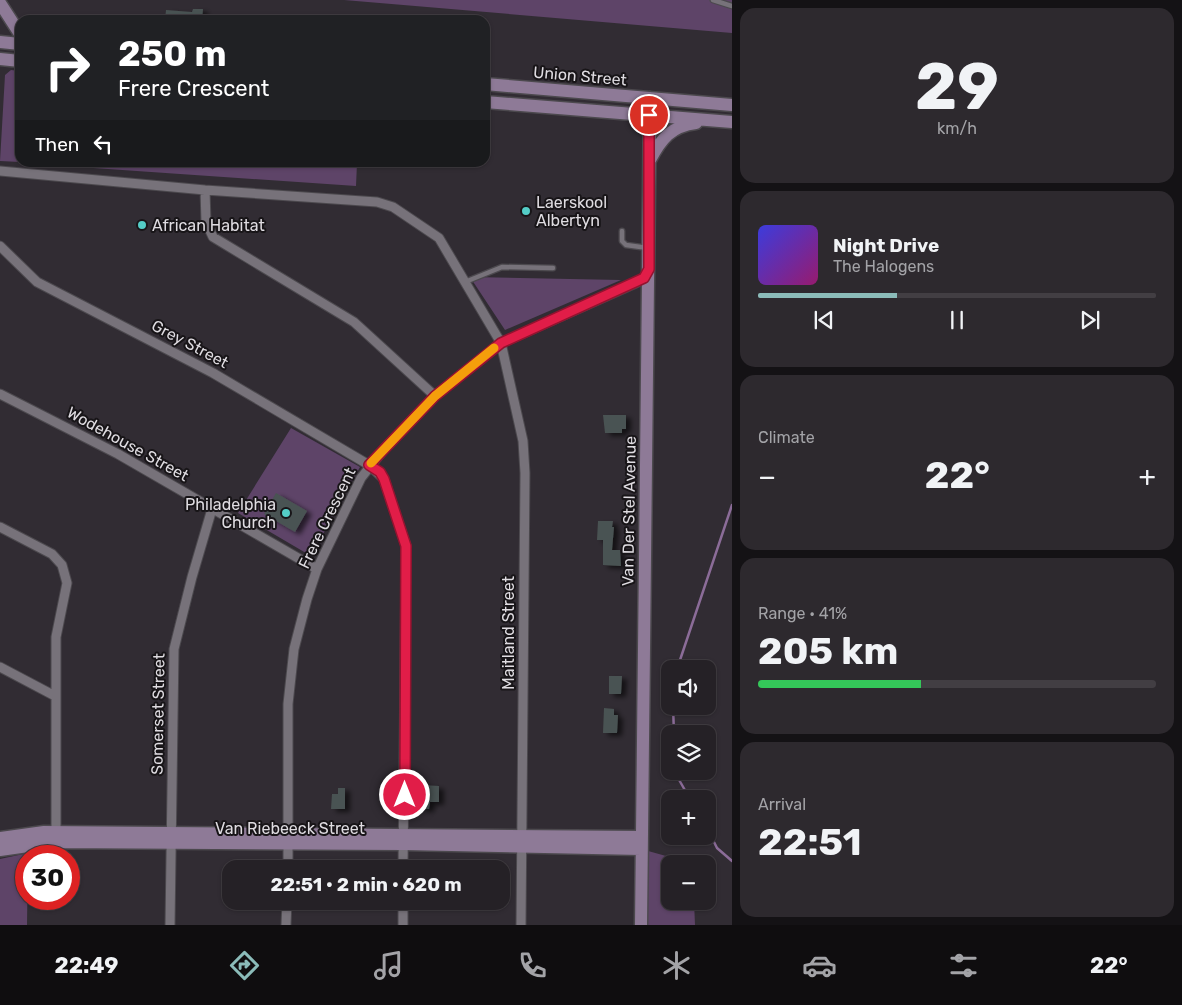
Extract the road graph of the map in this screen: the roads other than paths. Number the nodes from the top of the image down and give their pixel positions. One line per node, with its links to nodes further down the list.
1 (712, 0): 3 (lane)
2 (0, 2): 4 (street)
3 (732, 6)
4 (15, 26)
5 (0, 42): 6 (street)
6 (15, 44)
7 (0, 59): 8 (street)
8 (15, 60)
9 (490, 84): 10 (street, Union Street)
10 (650, 98): 12 (street, Union Street); 13 (street, Van Der Stel Avenue)
11 (490, 102): 13 (street, Union Street)
12 (732, 105)
13 (649, 115): 14 (street, Union Street); 16 (street, Van Der Stel Avenue)
14 (713, 120): 15 (street, Union Street); 16 (street)
15 (732, 122)
16 (649, 161): 21 (street, Van Der Stel Avenue)
17 (0, 171): 18 (street, Maitland Street)
18 (205, 190): 24 (street, Maitland Street); 27 (street)
19 (622, 231): 21 (lane)
20 (0, 246): 28 (street, Grey Street)
21 (649, 248): 23 (street, Van Der Stel Avenue)
22 (553, 268): 24 (lane)
23 (649, 269): 25 (street, Frere Crescent); 40 (street, Van Der Stel Avenue)
24 (465, 282): 25 (street, Maitland Street)
25 (501, 343): 27 (street, Frere Crescent); 39 (street, Maitland Street)
26 (0, 394): 29 (street, Wodehouse Street)
27 (435, 396): 28 (street, Frere Crescent)
28 (369, 465): 31 (street, Frere Crescent); 38 (street, Grey Street)
29 (212, 509): 31 (street, Wodehouse Street); 36 (street, Somerset Street)
30 (0, 527): 33 (street)
31 (317, 570): 37 (street, Frere Crescent)
32 (0, 667): 33 (street)
33 (55, 696): 34 (street)
34 (56, 837): 35 (street, Van Riebeeck Street); 36 (street, Van Riebeeck Street); 41 (street, Van Riebeeck Street)
35 (0, 838)
36 (171, 838): 37 (street, Van Riebeeck Street); 46 (street, Somerset Street)
37 (288, 839): 38 (street, Van Riebeeck Street); 42 (street, Frere Crescent)
38 (404, 840): 39 (street, Van Riebeeck Street); 43 (street, Grey Street)
39 (522, 842): 40 (street, Van Riebeeck Street); 49 (street, Maitland Street)
40 (641, 843): 50 (street, Van Der Stel Avenue)
41 (0, 850)
42 (288, 860)
43 (403, 860)
44 (287, 910): 47 (street)
45 (403, 910): 48 (street)
46 (170, 925)
47 (286, 925)
48 (403, 925)
49 (521, 925)
50 (641, 925)

